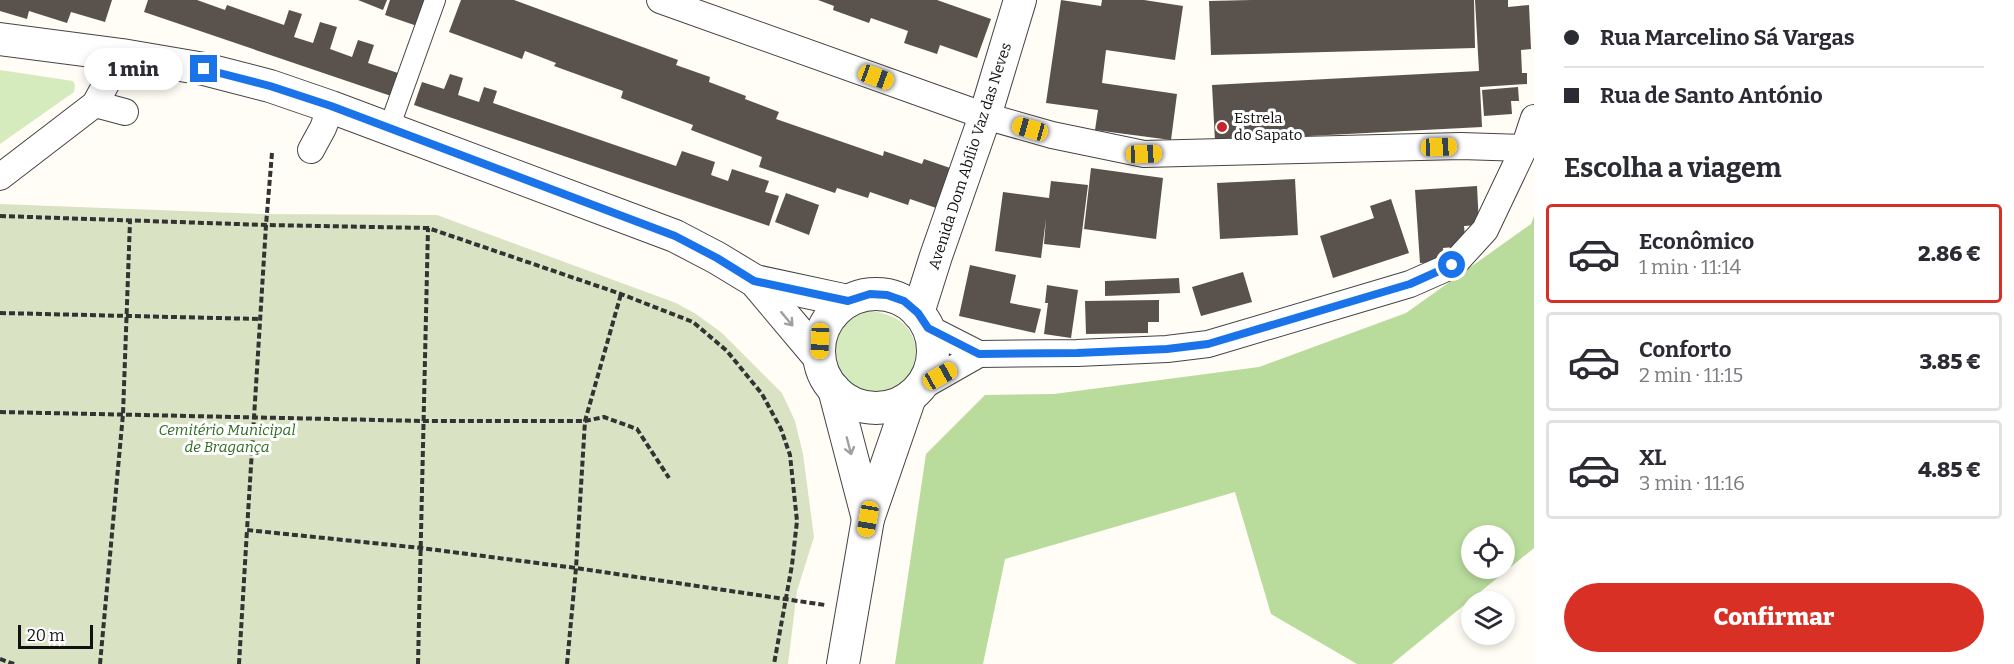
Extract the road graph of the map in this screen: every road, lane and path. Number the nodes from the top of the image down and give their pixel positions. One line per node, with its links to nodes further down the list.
1 (435, 0): 11 (street)
2 (660, 0): 9 (street)
3 (1020, 0): 9 (street, Avenida Dom Abílio Vaz das Neves)
4 (0, 39): 5 (street)
5 (122, 55): 6 (street); 7 (street)
6 (95, 104): 8 (street); 15 (street)
7 (331, 106): 11 (street); 13 (street)
8 (125, 112)
9 (985, 116): 12 (street); 20 (street, Avenida Dom Abílio Vaz das Neves)
10 (1534, 118): 12 (street)
11 (389, 128): 21 (street)
12 (1524, 148): 28 (street)
13 (311, 150)
14 (272, 153): 18 (path)
15 (0, 177)
16 (0, 216): 17 (path)
17 (130, 221): 18 (path); 25 (path)
18 (266, 225): 19 (path); 26 (path)
19 (428, 228): 22 (path); 35 (path)
20 (936, 256): 23 (street); 27 (street, Avenida Dom Abílio Vaz das Neves)
21 (754, 281): 23 (street); 29 (street, one-way to 29)
22 (621, 294): 36 (path); 42 (path)
23 (859, 298): 27 (street); 29 (street)
24 (0, 314): 25 (path)
25 (125, 316): 26 (path); 33 (path)
26 (260, 319): 34 (path)
27 (923, 320): 28 (street); 31 (street)
28 (979, 354): 31 (street)
29 (819, 357): 30 (street)
30 (834, 389): 31 (street); 38 (street, one-way to 38)
31 (915, 392): 38 (street)
32 (0, 412): 33 (path)
33 (123, 414): 34 (path); 46 (path)
34 (254, 416): 35 (path); 39 (path)
35 (425, 421): 36 (path); 40 (path)
36 (585, 421): 37 (path); 41 (path)
37 (669, 478)
38 (868, 519): 43 (street)
39 (247, 530): 40 (path); 47 (path)
40 (421, 549): 41 (path); 48 (path)
41 (576, 568): 42 (path); 49 (path)
42 (786, 599): 43 (path); 50 (path)
43 (852, 609): 51 (street)
44 (0, 658): 45 (path)
45 (14, 664)
46 (100, 664)
47 (239, 664)
48 (418, 664)
49 (567, 664)
50 (774, 664)
51 (843, 664)

